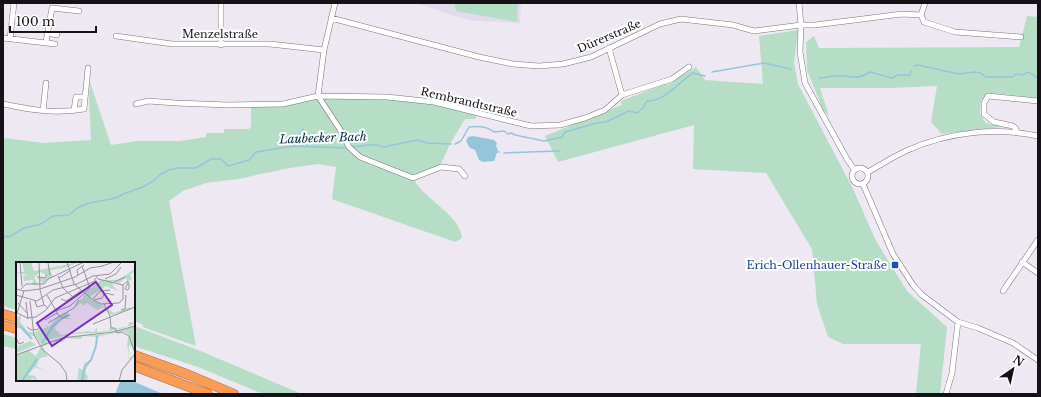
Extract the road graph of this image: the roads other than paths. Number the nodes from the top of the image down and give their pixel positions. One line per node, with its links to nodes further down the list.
1 (14, 3): 15 (street)
2 (221, 3): 18 (street)
3 (336, 3): 8 (street)
4 (799, 3): 9 (street)
5 (925, 3): 7 (street)
6 (79, 11): 10 (street)
7 (921, 15): 9 (street, Dürerstraße); 13 (street)
8 (331, 18): 19 (street, Dürerstraße); 20 (street)
9 (801, 24): 19 (street, Dürerstraße); 34 (street)
10 (47, 34): 11 (street); 16 (street)
11 (57, 35)
12 (116, 36): 18 (street, Menzelstraße)
13 (1021, 37)
14 (3, 38): 15 (street)
15 (10, 39): 16 (street)
16 (46, 42): 17 (street)
17 (55, 44)
18 (221, 45): 20 (street, Menzelstraße)
19 (609, 48): 24 (street)
20 (324, 50): 25 (street)
21 (688, 67): 24 (street)
22 (88, 68): 26 (street)
23 (46, 83): 31 (street)
24 (622, 95): 25 (street, Rembrandtstraße)
25 (318, 96): 29 (street, Rembrandtstraße); 36 (street)
26 (85, 98): 30 (street); 30 (street)
27 (1038, 101): 32 (street)
28 (3, 104): 31 (street)
29 (136, 104)
30 (74, 110): 31 (street)
31 (43, 111)
32 (1017, 133): 33 (street); 35 (street)
33 (1038, 136)
34 (854, 170): 35 (street); 37 (street)
35 (868, 172): 37 (street)
36 (465, 176)
37 (863, 184): 44 (street)
38 (1038, 240): 39 (street)
39 (1022, 262): 40 (street); 41 (street)
40 (1038, 273)
41 (1003, 291)
42 (3, 314): 43 (highway)
43 (16, 318)
44 (958, 322): 48 (street); 52 (street)
45 (3, 325): 46 (highway)
46 (16, 329)
47 (135, 355): 51 (highway)
48 (1038, 360)
49 (135, 366): 50 (highway)
50 (208, 394)
51 (234, 394)
52 (946, 394)

